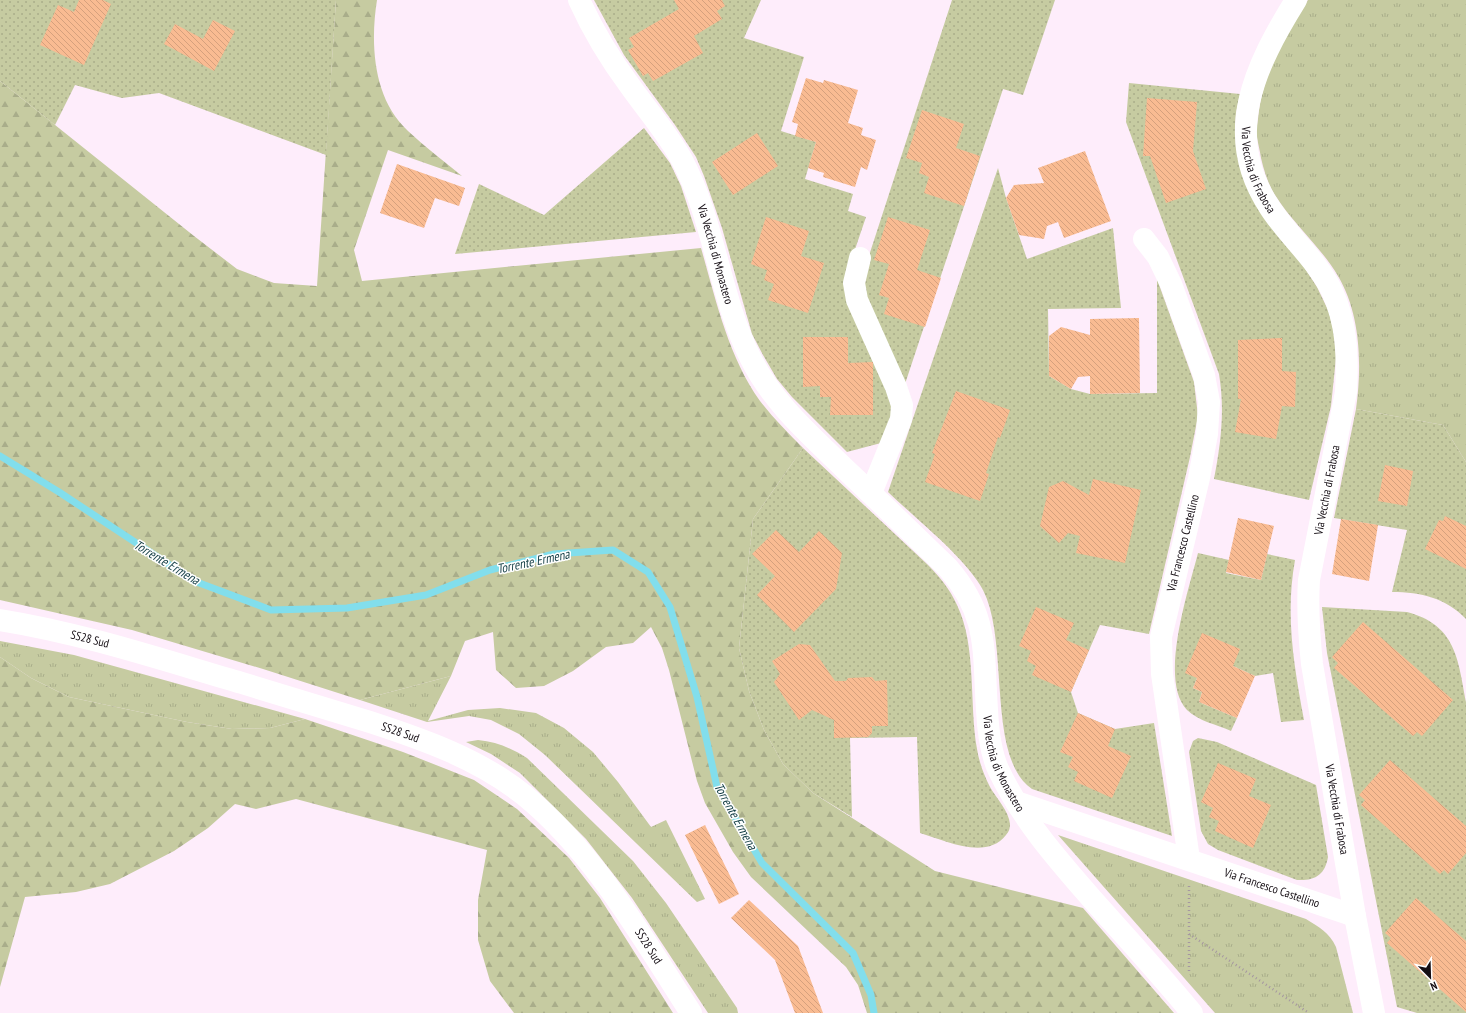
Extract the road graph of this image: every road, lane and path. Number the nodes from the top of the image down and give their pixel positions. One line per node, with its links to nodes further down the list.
1 (579, 0): 5 (street, Via Vecchia di Monastero)
2 (1296, 0): 9 (street, Via Vecchia di Frabosa)
3 (1144, 240): 8 (street, Via Francesco Castellino)
4 (860, 258): 5 (street)
5 (871, 493): 7 (street, Via Vecchia di Monastero)
6 (0, 620): 12 (street, SS28 Sud)
7 (1016, 802): 8 (street, Via Francesco Castellino); 13 (street, Via Vecchia di Monastero)
8 (1189, 859): 9 (street, Via Francesco Castellino); 10 (path)
9 (1355, 916): 15 (street, Via Vecchia di Frabosa)
10 (1189, 934): 11 (path); 14 (path)
11 (1189, 972)
12 (691, 1013)
13 (1192, 1013)
14 (1309, 1013)
15 (1374, 1013)

